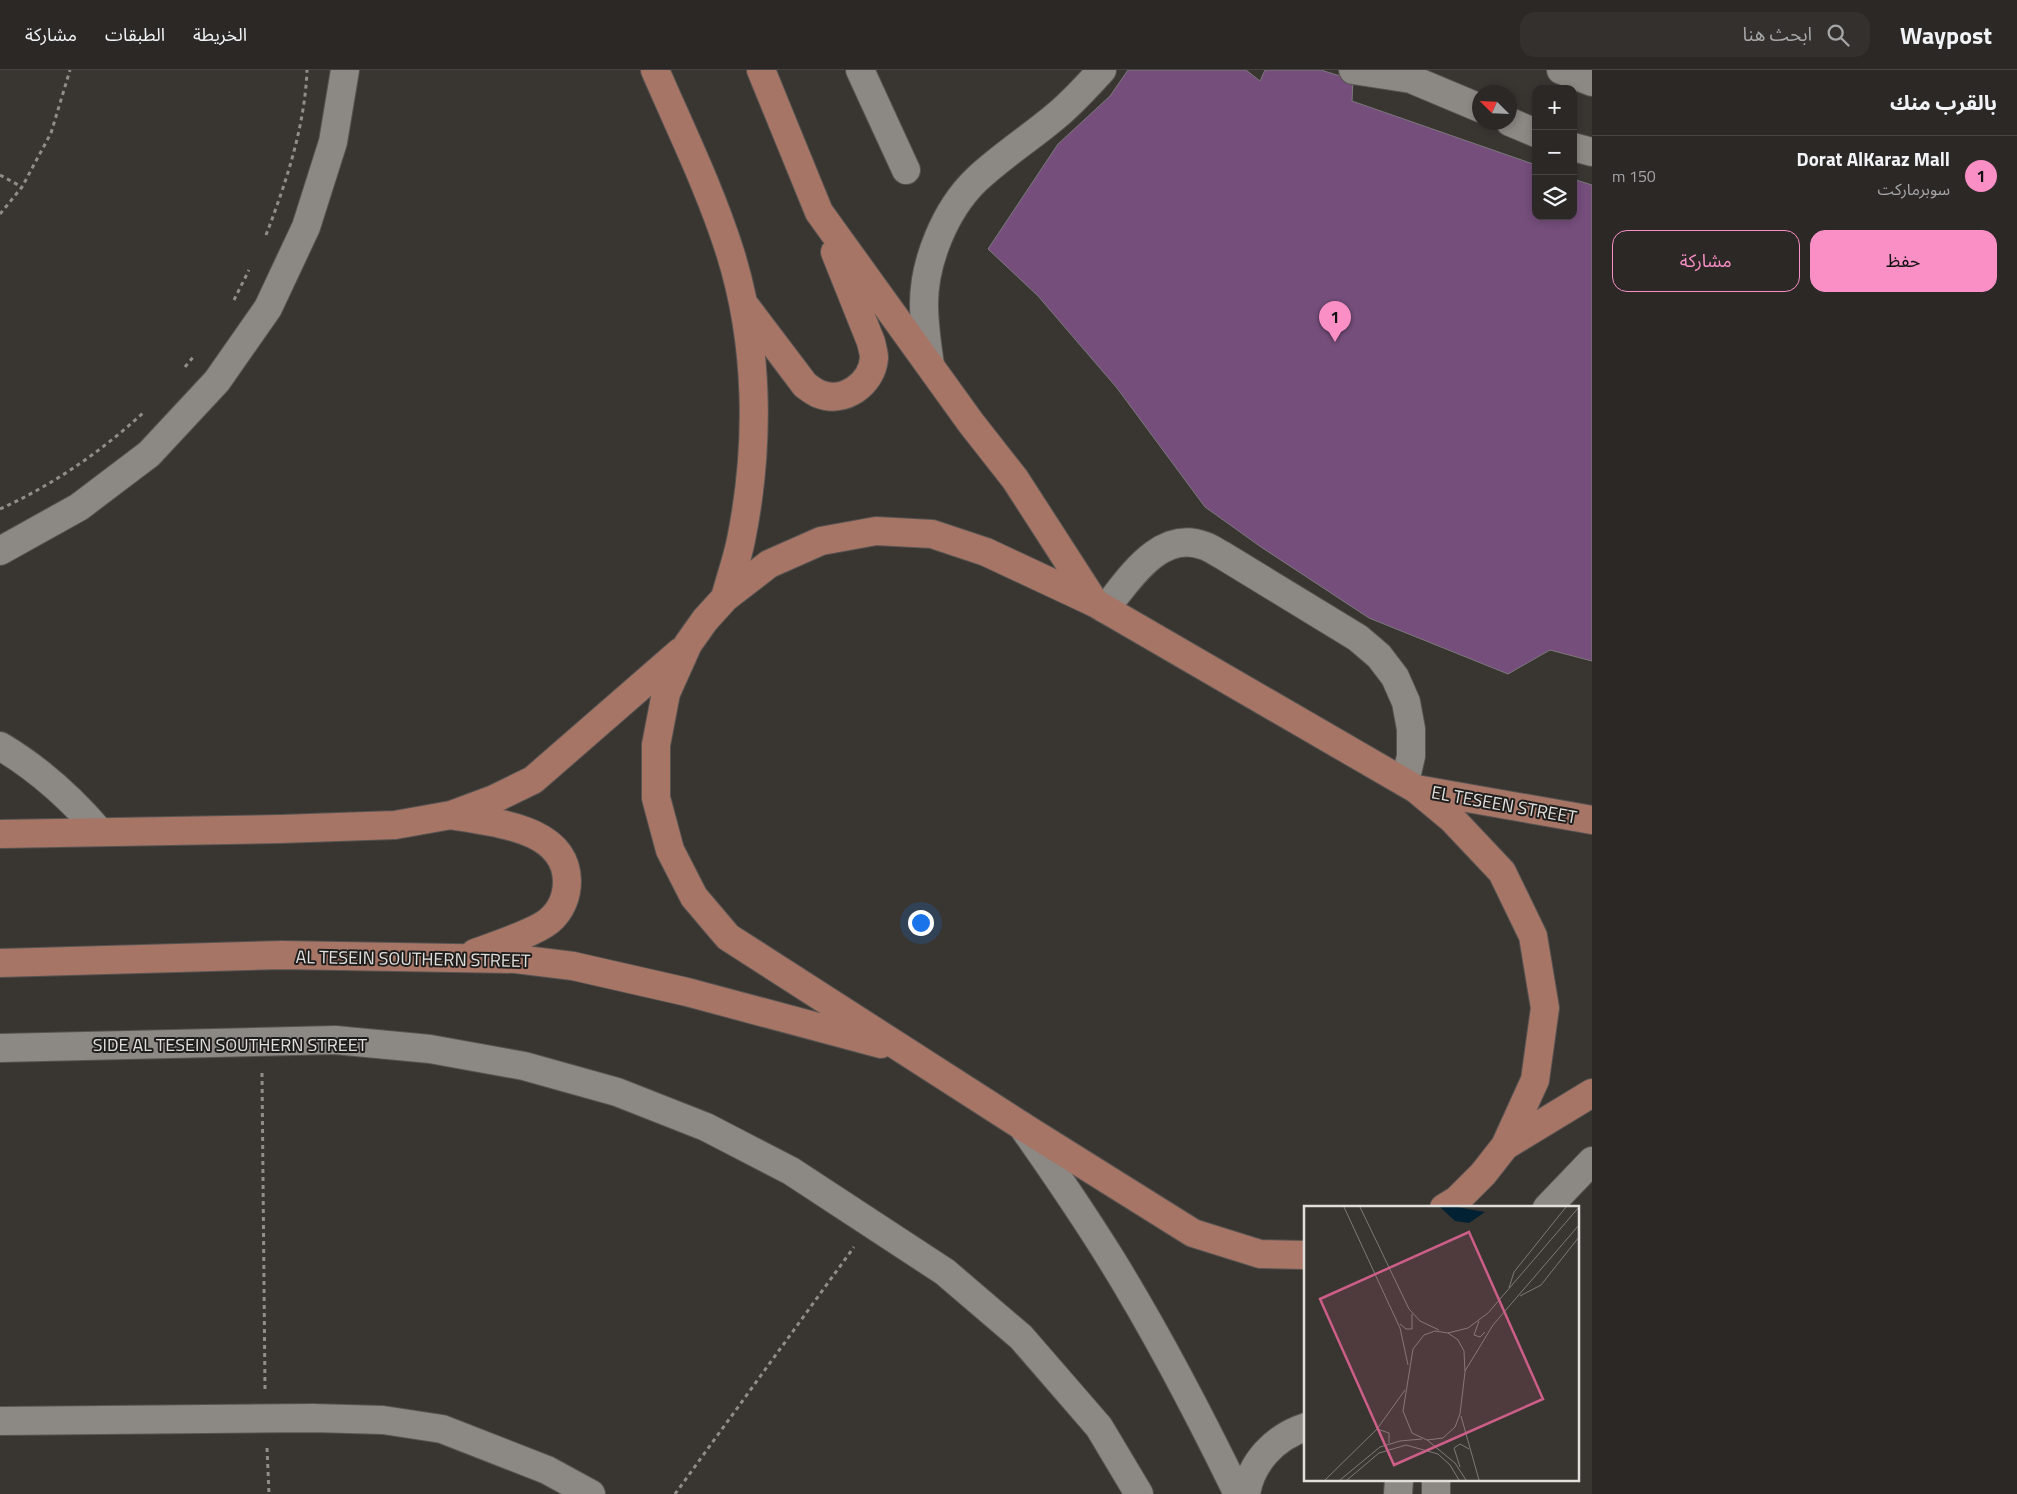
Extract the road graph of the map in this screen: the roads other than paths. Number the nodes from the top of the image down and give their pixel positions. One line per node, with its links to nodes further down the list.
1 (345, 70): 19 (street)
2 (655, 70): 17 (main road)
3 (761, 70): 16 (main road)
4 (860, 70): 15 (street)
5 (1102, 70): 18 (street)
6 (1353, 70): 8 (street)
7 (1562, 70): 9 (street)
8 (1404, 74): 10 (street)
9 (1592, 82)
10 (1472, 104)
11 (1517, 125): 12 (street)
12 (1532, 131)
13 (1577, 148): 14 (street)
14 (1592, 152)
15 (906, 170)
16 (819, 212): 17 (main road); 18 (main road)
17 (743, 304): 20 (main road)
18 (930, 365): 21 (main road)
19 (0, 551)
20 (725, 598): 21 (main road); 22 (main road)
21 (1100, 606): 24 (main road); 24 (street)
22 (688, 644): 25 (main road); 32 (main road)
23 (0, 746): 27 (street)
24 (1411, 786): 26 (main road, EL TESEEN STREET); 35 (main road)
25 (451, 815): 27 (main road); 29 (main road)
26 (1592, 820)
27 (100, 832): 28 (main road)
28 (0, 834)
29 (466, 957): 30 (main road, AL TESEIN SOUTHERN STREET); 32 (main road, AL TESEIN SOUTHERN STREET)
30 (0, 963)
31 (0, 1048): 45 (street, SIDE AL TESEIN SOUTHERN STREET)
32 (906, 1051): 34 (main road)
33 (1592, 1094): 35 (main road)
34 (1022, 1126): 41 (main road); 46 (street)
35 (1505, 1146): 37 (main road)
36 (1592, 1161): 40 (street)
37 (1483, 1174): 38 (main road); 39 (street)
38 (1447, 1206)
39 (1470, 1206)
40 (1549, 1206)
41 (1304, 1255)
42 (0, 1420): 44 (street)
43 (1304, 1428): 47 (street)
44 (592, 1494)
45 (1139, 1494)
46 (1238, 1494)
47 (1246, 1494)

